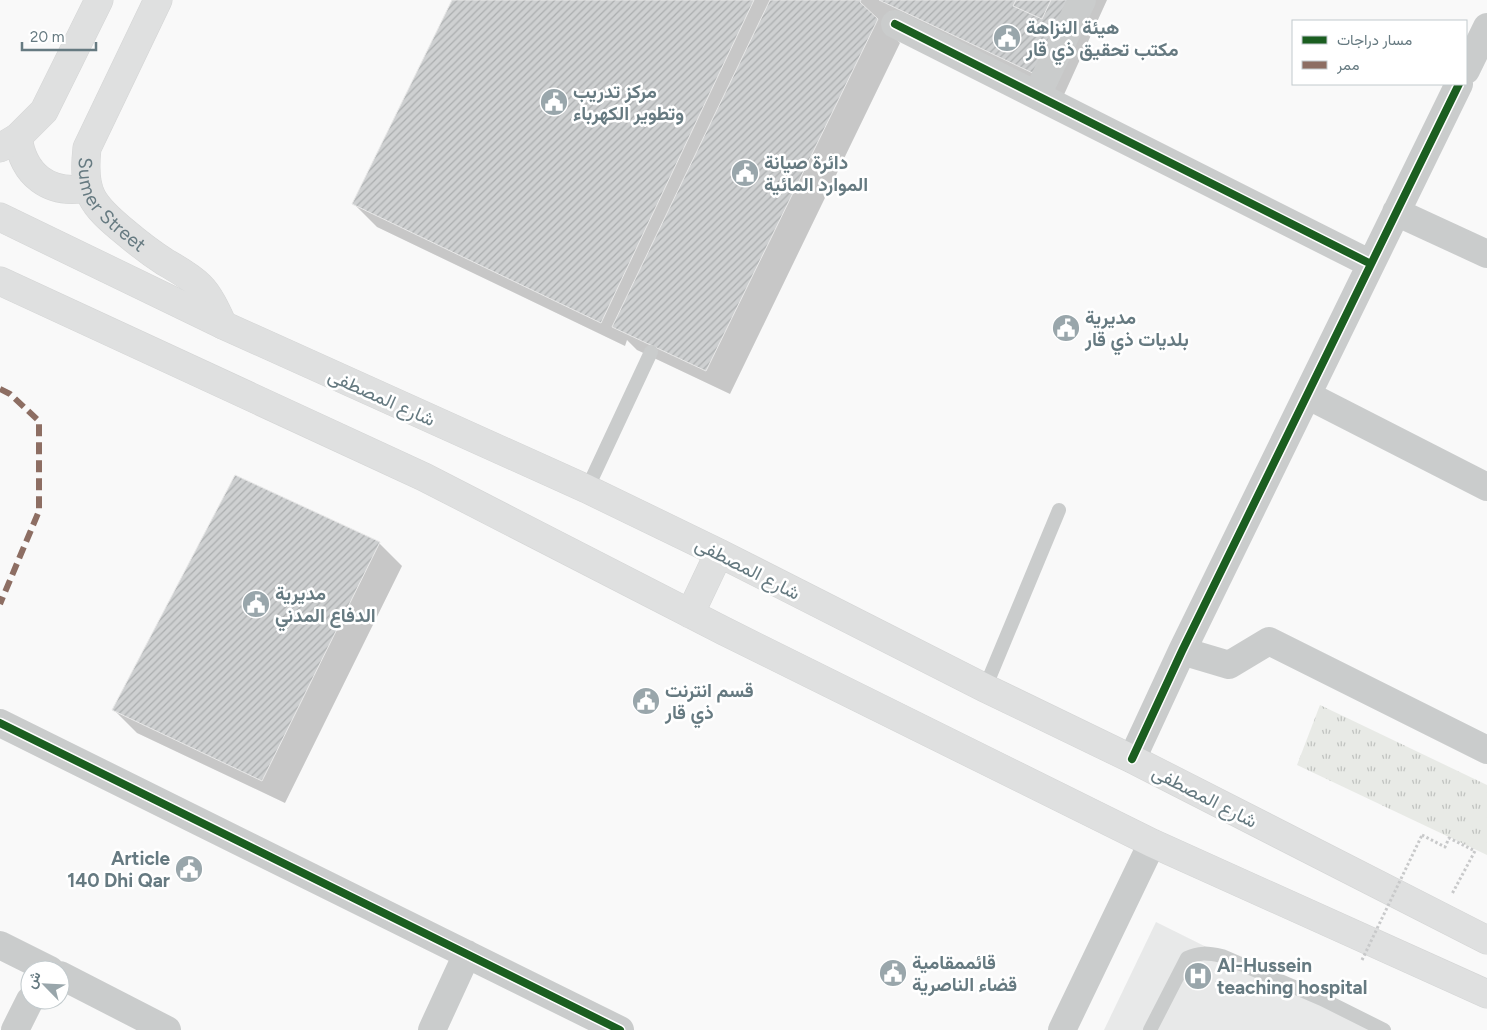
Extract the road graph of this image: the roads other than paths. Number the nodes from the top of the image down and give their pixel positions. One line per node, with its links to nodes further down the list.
1 (99, 0): 9 (main road)
2 (158, 0): 10 (main road, Sumer Street)
3 (1082, 0): 8 (street)
4 (895, 24): 8 (street)
5 (1486, 32): 6 (street)
6 (1467, 68)
7 (1459, 85): 11 (street)
8 (1037, 95): 14 (street)
9 (9, 142): 10 (main road)
10 (88, 188): 16 (main road, Sumer Street)
11 (1396, 212): 13 (street); 14 (street)
12 (0, 217): 16 (main road, شارع المصطفى)
13 (1487, 254)
14 (1371, 264): 18 (street)
15 (0, 281): 23 (main road)
16 (222, 325): 20 (main road, شارع المصطفى)
17 (651, 352): 20 (lane)
18 (1307, 395): 19 (street); 24 (street)
19 (1487, 487)
20 (587, 489): 22 (main road, شارع المصطفى)
21 (1059, 510): 25 (lane)
22 (719, 553): 23 (main road); 25 (main road, شارع المصطفى)
23 (690, 614): 29 (main road)
24 (1182, 651): 27 (street); 28 (street)
25 (985, 688): 28 (main road, شارع المصطفى)
26 (0, 723): 32 (street)
27 (1487, 750)
28 (1132, 759): 30 (main road, شارع المصطفى)
29 (1152, 843): 35 (main road); 41 (street)
30 (1487, 940)
31 (0, 945): 33 (street)
32 (467, 954): 39 (street); 40 (street)
33 (29, 960)
34 (70, 981): 38 (street)
35 (1487, 994)
36 (25, 1010): 37 (street)
37 (15, 1030)
38 (167, 1030)
39 (432, 1030)
40 (620, 1030)
41 (1062, 1030)
42 (1150, 1030): 43 (lane)
43 (1384, 1030)

